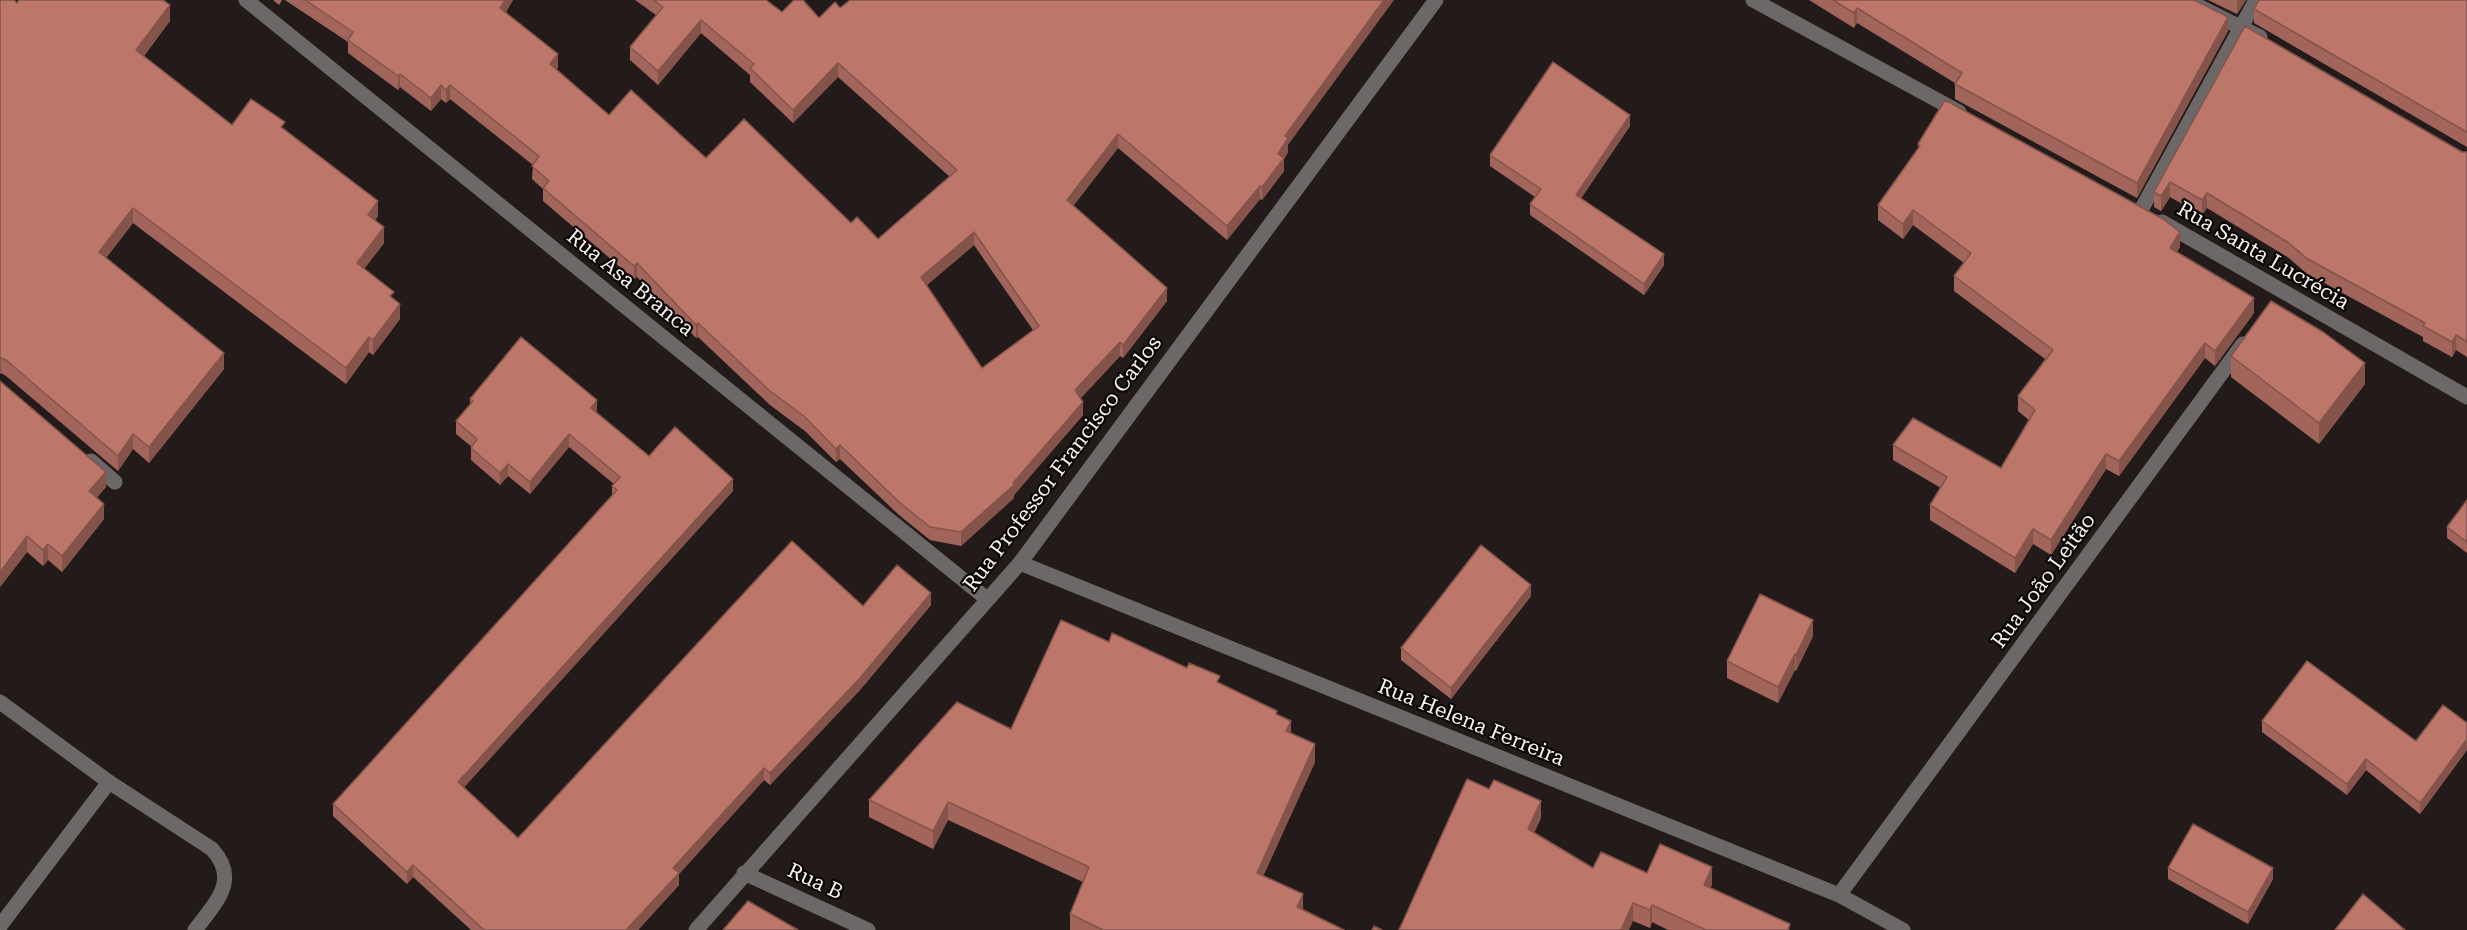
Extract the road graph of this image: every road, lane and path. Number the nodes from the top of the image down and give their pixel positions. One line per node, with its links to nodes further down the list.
1 (246, 0): 14 (street, Rua Asa Branca)
2 (1436, 0): 13 (street, Rua Professor Francisco Carlos)
3 (1753, 0): 8 (street)
4 (2186, 0): 6 (street)
5 (2256, 0): 6 (street)
6 (2241, 27): 7 (street); 10 (street, Rua Santa Lucrécia)
7 (2272, 45)
8 (1973, 119)
9 (2254, 329): 18 (street, Rua João Leitão)
10 (2466, 393)
11 (80, 451): 12 (street)
12 (115, 482)
13 (1020, 563): 14 (street, Rua Professor Francisco Carlos); 18 (street, Rua Helena Ferreira)
14 (987, 599): 17 (street, Rua Professor Francisco Carlos)
15 (0, 702): 16 (street)
16 (109, 782): 19 (street); 20 (street)
17 (744, 873): 21 (street, Rua Professor Francisco Carlos); 22 (street, Rua B)
18 (1839, 895): 23 (street, Rua Helena Ferreira)
19 (0, 926)
20 (195, 930)
21 (696, 930)
22 (868, 930)
23 (1903, 930)

